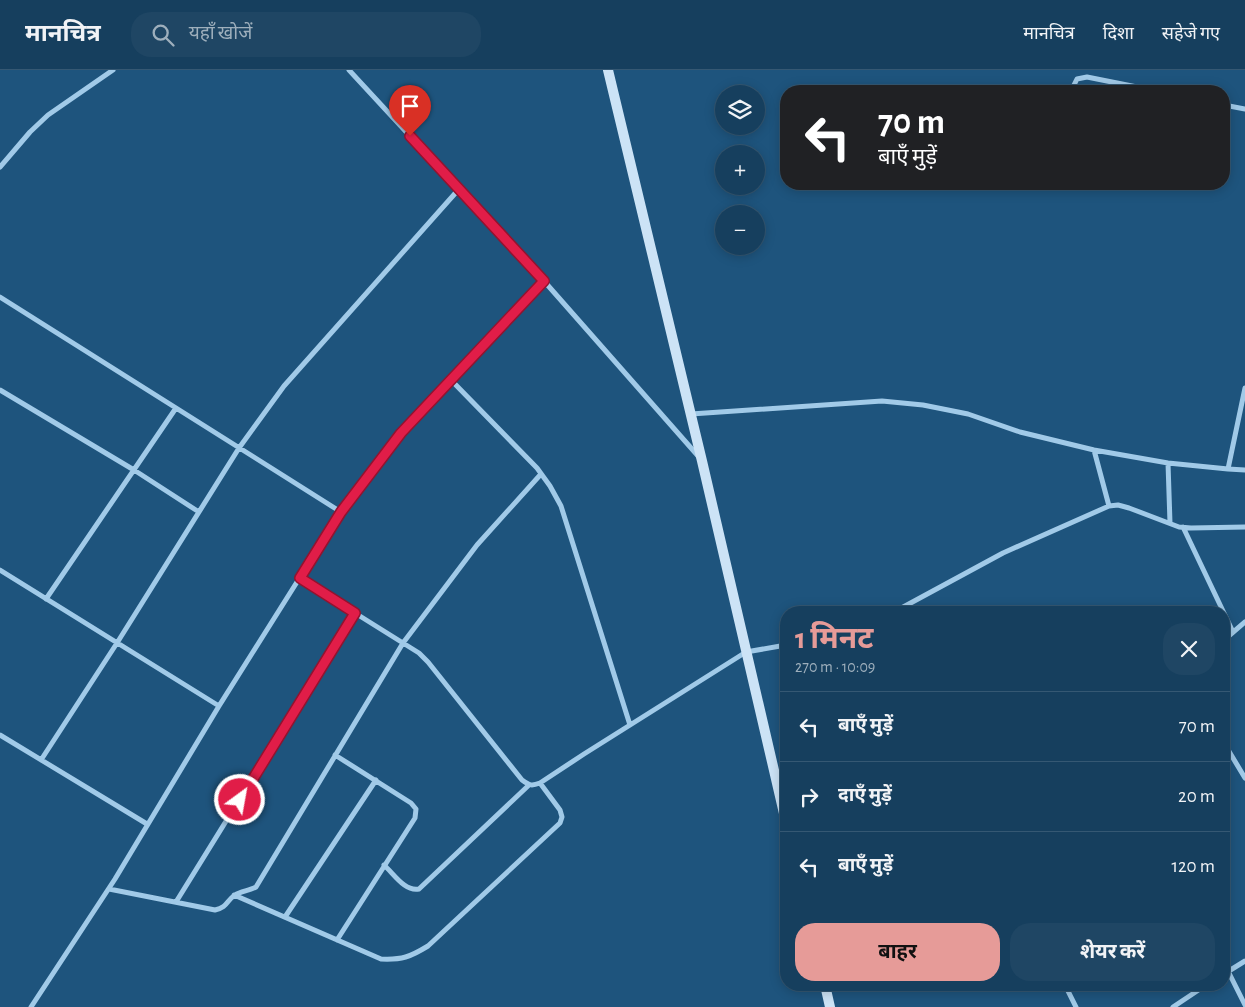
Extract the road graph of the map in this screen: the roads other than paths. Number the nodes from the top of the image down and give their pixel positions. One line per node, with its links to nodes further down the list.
1 (114, 70): 8 (street)
2 (349, 70): 9 (street)
3 (608, 70): 16 (main road)
4 (1074, 85): 5 (street)
5 (1127, 85)
6 (1230, 106): 7 (street)
7 (1245, 109)
8 (0, 167)
9 (459, 189): 10 (street); 17 (street)
10 (544, 281): 12 (street); 19 (street)
11 (0, 297): 15 (street)
12 (450, 380): 24 (street); 27 (street)
13 (1245, 388): 21 (street)
14 (0, 390): 22 (street)
15 (176, 408): 17 (street); 22 (street)
16 (691, 414): 18 (street); 19 (main road)
17 (239, 448): 26 (street); 27 (street)
18 (1094, 450): 20 (street); 25 (street)
19 (702, 461): 44 (main road)
20 (1168, 463): 21 (street); 28 (street)
21 (1228, 469): 23 (street)
22 (134, 470): 26 (street); 33 (street)
23 (1245, 470)
24 (541, 474): 42 (street); 46 (street)
25 (1110, 506): 28 (street); 34 (street)
26 (199, 512): 41 (street)
27 (341, 512): 32 (street)
28 (1170, 524): 29 (street)
29 (1183, 527): 30 (street); 35 (street)
30 (1245, 527)
31 (0, 570): 33 (street)
32 (300, 578): 36 (street); 45 (street)
33 (46, 599): 41 (street)
34 (905, 606)
35 (1221, 606)
36 (355, 613): 42 (street); 60 (street)
37 (1245, 622): 39 (street)
38 (1230, 626): 39 (street)
39 (1233, 632): 40 (street)
40 (1230, 635)
41 (117, 643): 45 (street); 50 (street)
42 (403, 643): 49 (street); 54 (street)
43 (780, 646): 44 (street)
44 (746, 652): 46 (street); 55 (main road)
45 (219, 706): 56 (street)
46 (630, 725): 53 (street)
47 (0, 735): 50 (street)
48 (1230, 753): 51 (street)
49 (335, 755): 52 (street); 59 (street)
50 (41, 760): 56 (street)
51 (1245, 778)
52 (376, 780): 57 (street); 61 (street)
53 (540, 782): 54 (street); 62 (street)
54 (529, 785): 57 (street)
55 (780, 796)
56 (147, 824): 58 (street)
57 (384, 865): 62 (street)
58 (109, 889): 60 (street); 70 (street)
59 (234, 896): 60 (street); 61 (street)
60 (176, 902)
61 (286, 918): 62 (street)
62 (337, 940)
63 (1245, 961): 64 (street)
64 (1230, 970)
65 (1230, 980): 69 (street)
66 (826, 991): 71 (main road)
67 (1068, 991): 72 (street)
68 (1197, 991): 73 (street)
69 (1245, 1005)
70 (30, 1007)
71 (830, 1007)
72 (1076, 1007)
73 (1174, 1007)

